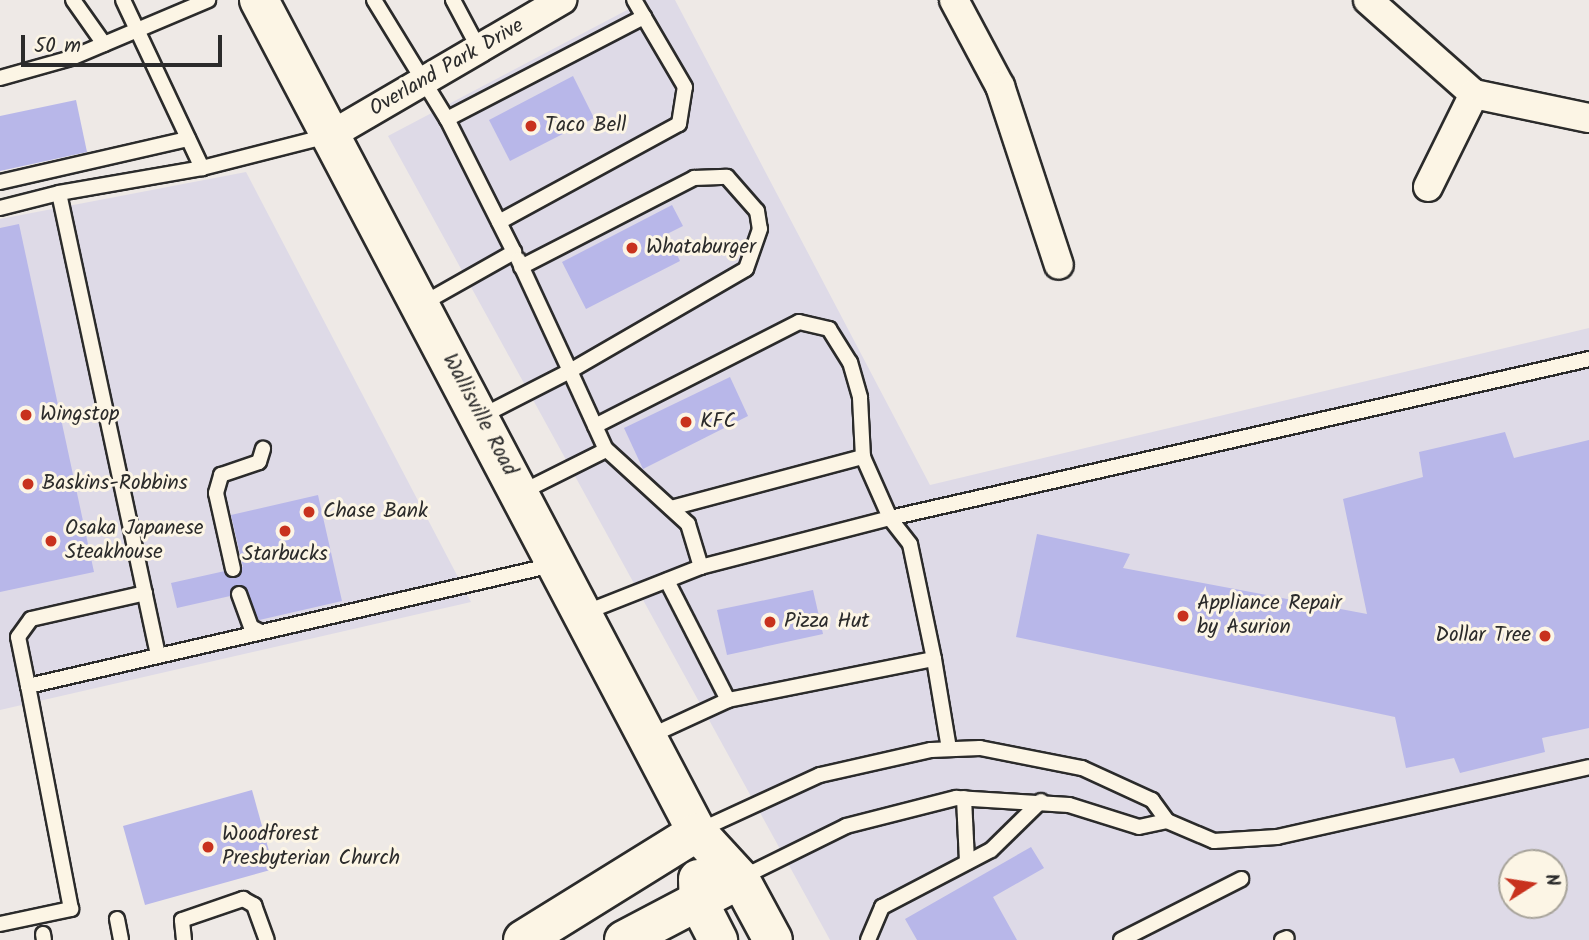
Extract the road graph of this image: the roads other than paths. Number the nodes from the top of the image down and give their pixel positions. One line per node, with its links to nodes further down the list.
1 (73, 0): 14 (lane)
2 (109, 0): 11 (lane)
3 (208, 0): 13 (lane)
4 (259, 0): 21 (main road, Wallisville Road)
5 (374, 0): 17 (lane)
6 (453, 0): 15 (lane)
7 (562, 0): 15 (street, Overland Park Drive)
8 (634, 0): 12 (lane)
9 (954, 0): 30 (street)
10 (1368, 0): 18 (street)
11 (125, 2): 13 (lane)
12 (644, 17): 20 (lane); 28 (lane)
13 (133, 33): 14 (lane); 22 (lane)
14 (104, 44): 16 (lane)
15 (479, 49): 17 (street, Overland Park Drive)
16 (0, 78)
17 (422, 82): 20 (lane); 21 (street, Overland Park Drive)
18 (1474, 94): 19 (street); 25 (street)
19 (1589, 118)
20 (447, 119): 28 (lane)
21 (331, 135): 23 (lane); 32 (main road, Wallisville Road)
22 (188, 139): 23 (lane); 24 (lane)
23 (202, 168): 26 (lane)
24 (0, 182)
25 (1428, 187)
26 (60, 194): 27 (lane); 47 (lane)
27 (0, 208)
28 (499, 222): 29 (lane)
29 (514, 252): 31 (lane); 32 (lane)
30 (1059, 265)
31 (521, 267): 34 (lane); 34 (lane)
32 (420, 305): 35 (main road, Wallisville Road)
33 (1589, 359): 42 (lane)
34 (570, 372): 35 (lane); 36 (lane)
35 (480, 417): 40 (main road, Wallisville Road)
36 (595, 426): 38 (lane); 39 (lane)
37 (263, 449): 45 (lane)
38 (606, 449): 40 (lane); 41 (lane)
39 (863, 457): 41 (lane); 42 (lane)
40 (520, 493): 43 (main road, Wallisville Road)
41 (671, 508): 44 (lane)
42 (890, 518): 44 (lane); 52 (lane)
43 (558, 564): 49 (main road, Wallisville Road); 50 (lane)
44 (701, 567): 46 (lane)
45 (233, 569)
46 (667, 581): 49 (lane); 54 (lane)
47 (145, 593): 51 (lane); 53 (lane)
48 (239, 594): 50 (lane)
49 (584, 613): 55 (main road, Wallisville Road)
50 (261, 632): 51 (lane)
51 (158, 655): 53 (lane)
52 (934, 659): 54 (lane); 56 (lane)
53 (28, 686): 67 (lane)
54 (728, 700): 55 (lane)
55 (648, 737): 61 (main road, Wallisville Road)
56 (949, 749): 60 (lane); 61 (lane)
57 (1589, 767): 60 (lane)
58 (964, 798): 59 (lane); 62 (lane); 63 (lane)
59 (1041, 801): 60 (lane); 62 (lane)
60 (1167, 821)
61 (697, 832): 63 (main road, Wallisville Road); 65 (main road, Wallisville Road); 71 (main road)
62 (967, 862): 75 (lane)
63 (740, 878): 65 (main road); 74 (main road, Wallisville Road)
64 (1241, 879): 76 (lane)
65 (699, 903): 72 (main road); 73 (main road, Wallisville Road)
66 (117, 919): 68 (lane)
67 (0, 924)
68 (121, 940)
69 (184, 940): 70 (lane)
70 (267, 940)
71 (523, 940)
72 (624, 940)
73 (718, 940)
74 (774, 940)
75 (868, 940)
76 (1121, 940)

